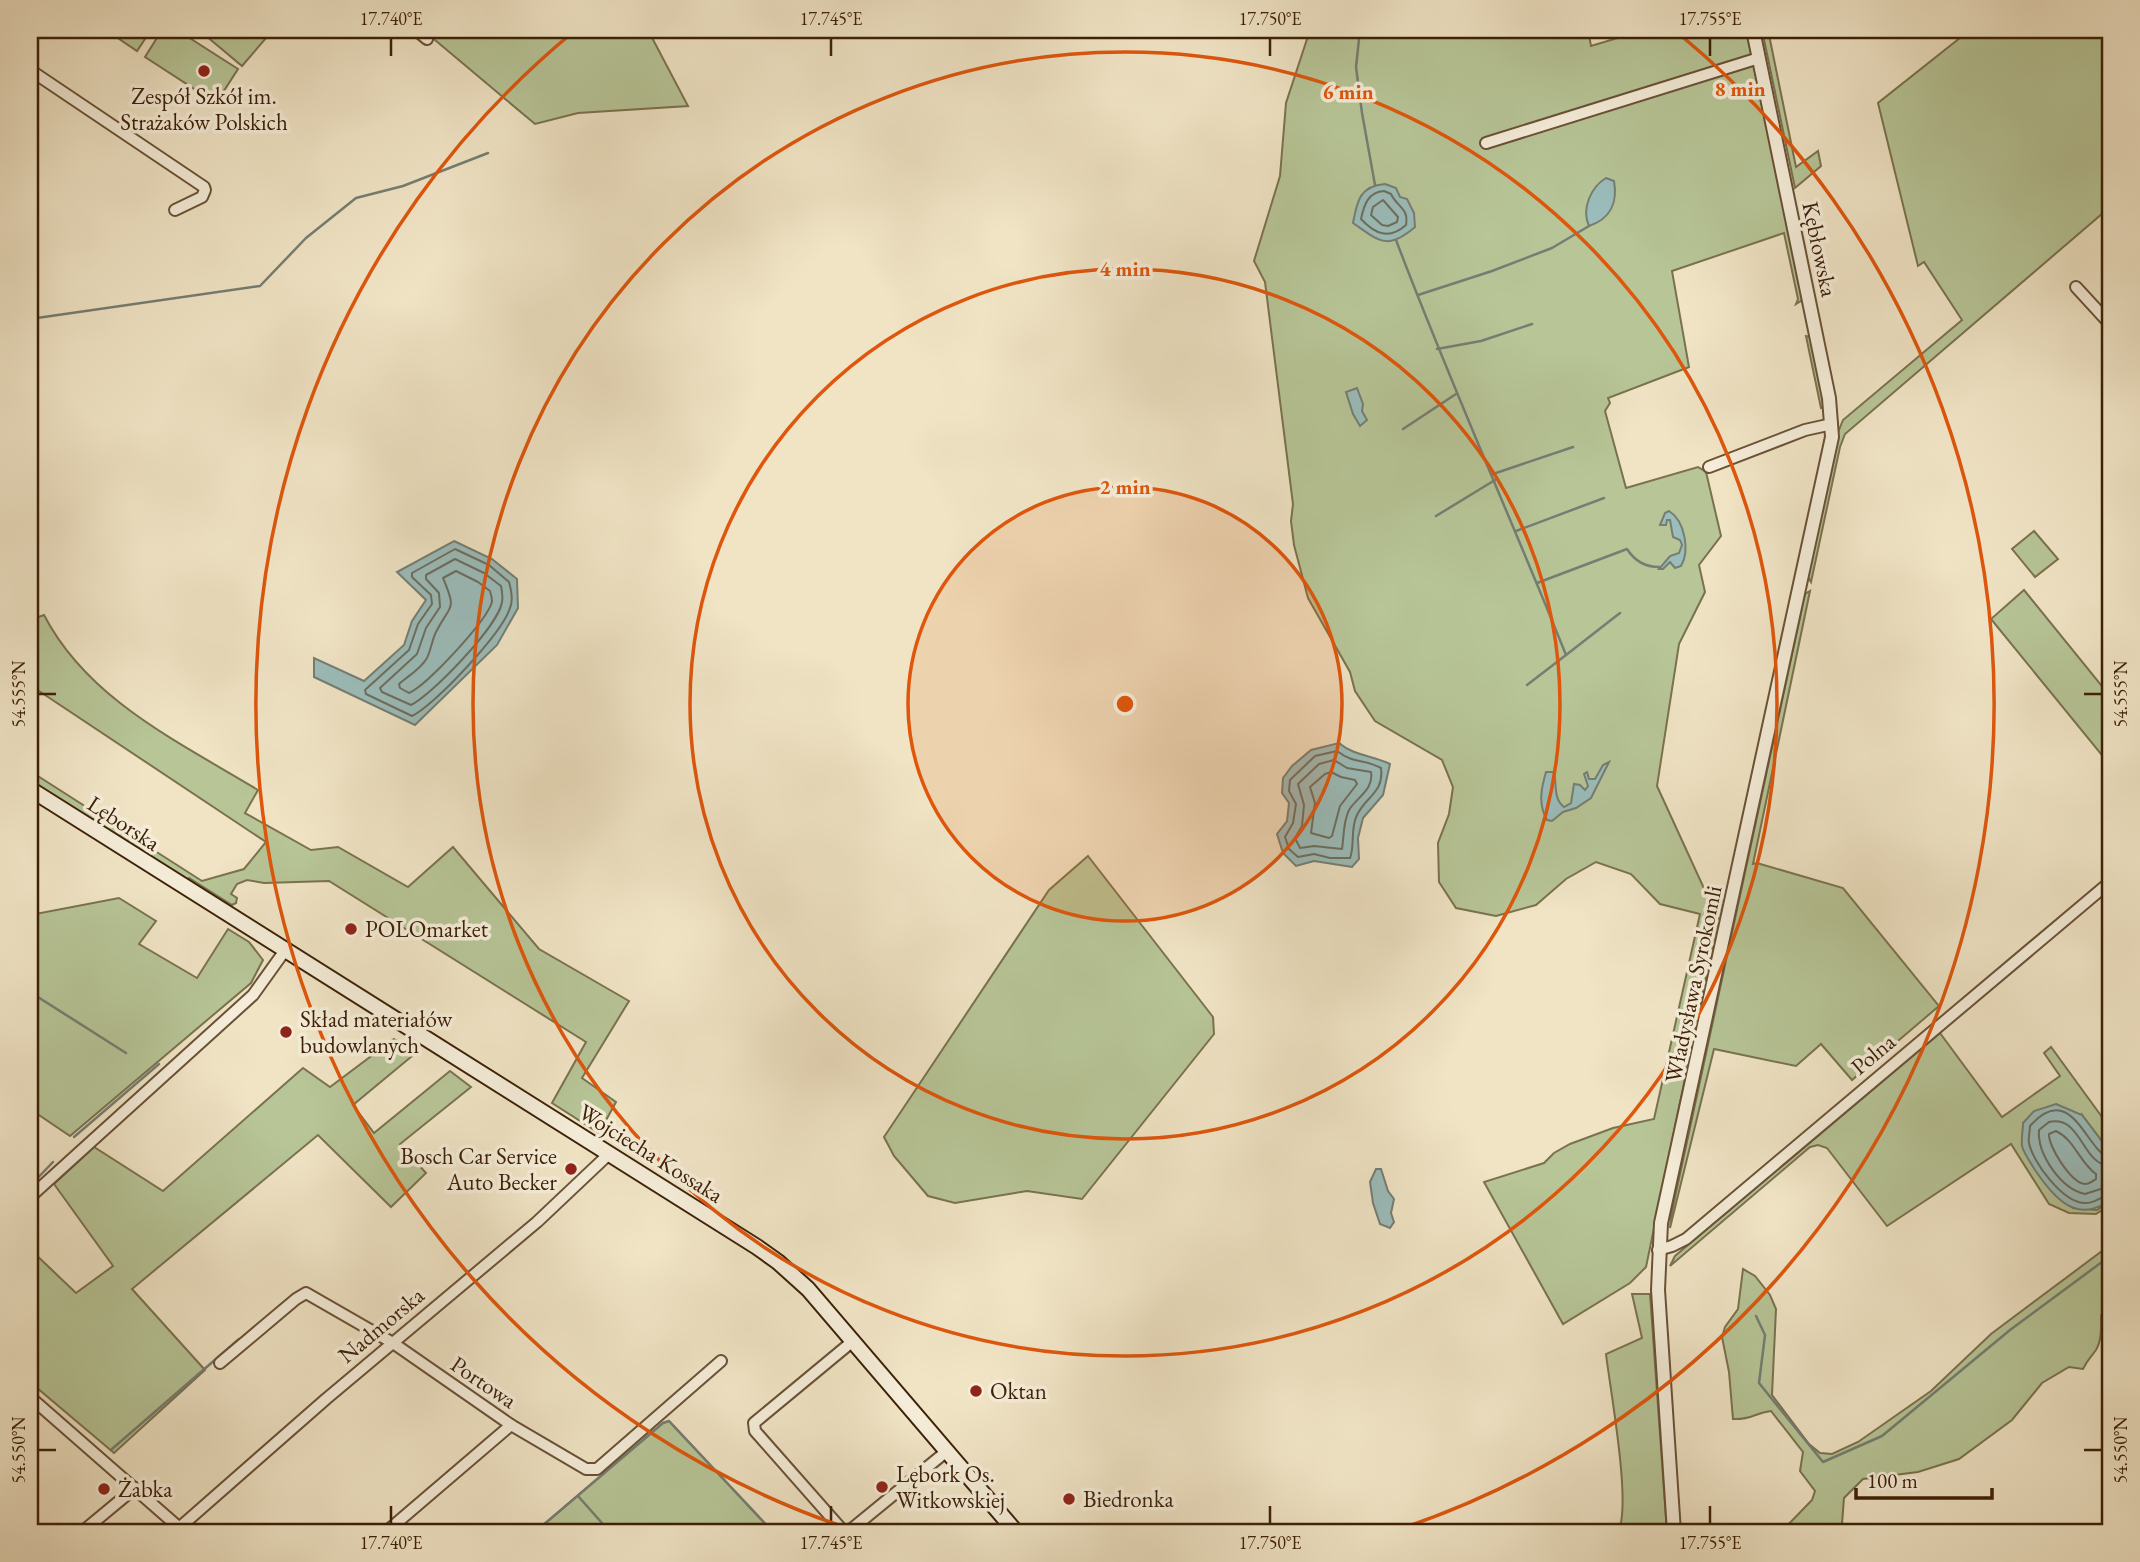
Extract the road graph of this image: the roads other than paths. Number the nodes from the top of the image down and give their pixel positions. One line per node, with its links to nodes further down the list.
1 (416, 30): 3 (street)
2 (1754, 30): 4 (street, Kębłowska)
3 (427, 39)
4 (1759, 58): 6 (street); 10 (street, Kębłowska)
5 (30, 70): 7 (street)
6 (1486, 143)
7 (175, 210)
8 (2076, 287): 9 (street)
9 (2110, 324)
10 (1832, 424): 11 (street, Kębłowska); 12 (street)
11 (1830, 450): 19 (street, Władysława Syrokomli)
12 (1709, 467)
13 (30, 789): 15 (main road, Lęborska)
14 (2110, 882): 19 (street, Polna)
15 (193, 894): 16 (main road, Wojciecha Kossaka)
16 (286, 950): 17 (main road, Wojciecha Kossaka); 18 (street)
17 (610, 1153): 20 (main road, Wojciecha Kossaka); 21 (street, Nadmorska)
18 (30, 1197)
19 (1658, 1250): 33 (street, Władysława Syrokomli)
20 (853, 1341): 26 (main road, Wojciecha Kossaka); 31 (street)
21 (393, 1343): 23 (street, Portowa); 25 (street, Portowa); 28 (street, Nadmorska)
22 (721, 1361): 25 (street, Portowa)
23 (220, 1363)
24 (30, 1397): 27 (street, Nadmorska)
25 (512, 1425): 30 (street)
26 (947, 1451): 31 (street); 32 (main road, Wojciecha Kossaka)
27 (135, 1488): 28 (street, Nadmorska); 29 (street)
28 (181, 1530)
29 (82, 1532)
30 (386, 1532)
31 (846, 1532)
32 (1016, 1532)
33 (1674, 1532)

